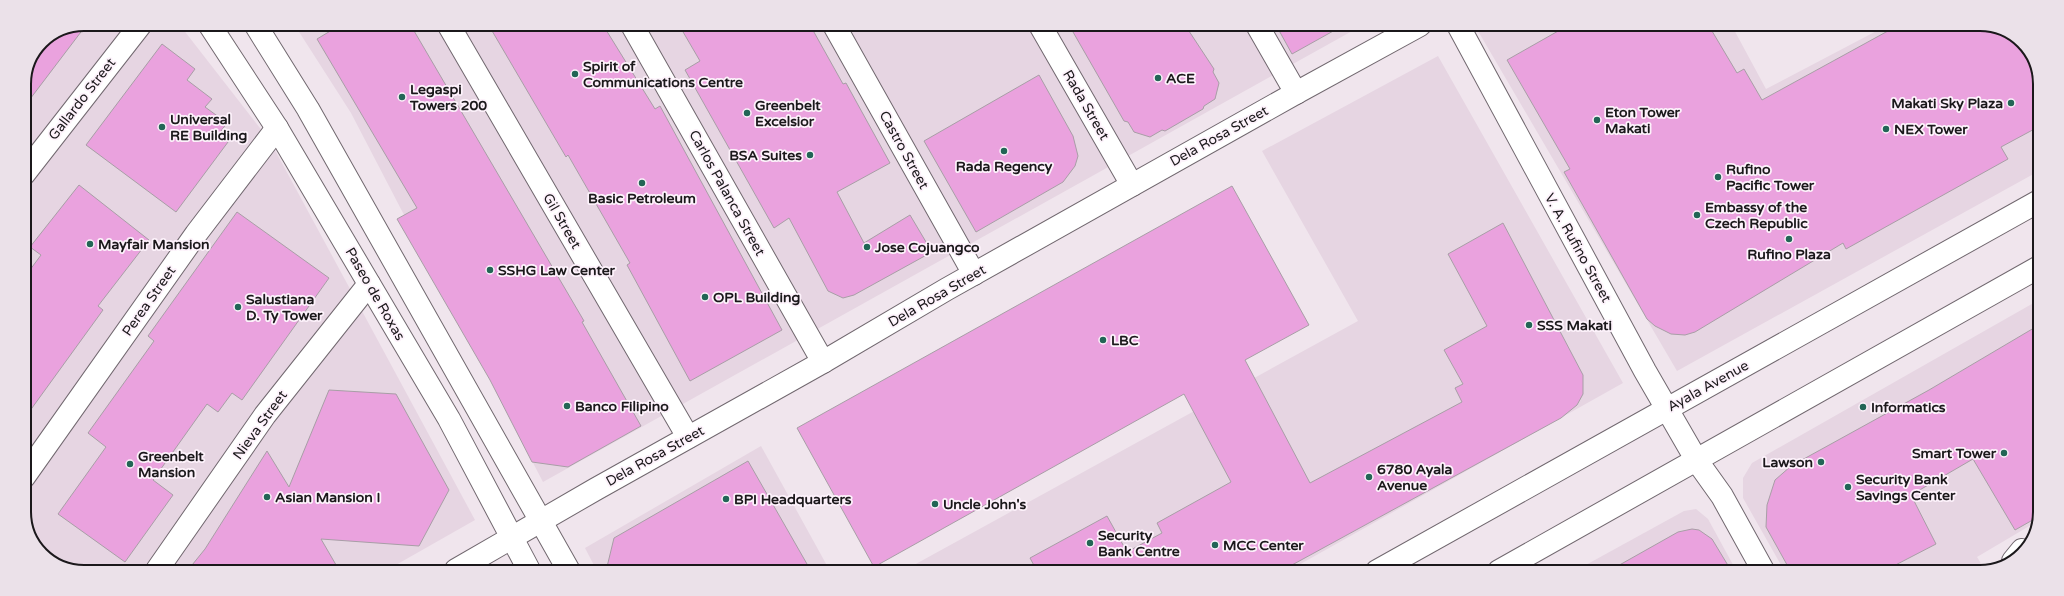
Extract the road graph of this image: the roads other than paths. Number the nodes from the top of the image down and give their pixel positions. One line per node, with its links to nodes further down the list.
1 (136, 31): 13 (street, Gallardo Street)
2 (214, 31): 12 (street, Paseo de Roxas)
3 (259, 31): 24 (street)
4 (452, 31): 21 (street, Gil Street)
5 (635, 31): 19 (street, Carlos Palanca Street)
6 (837, 31): 17 (street, Castro Street)
7 (1043, 31): 14 (street, Rada Street)
8 (1260, 31): 11 (street)
9 (1409, 31): 11 (street, Dela Rosa Street)
10 (1461, 31): 20 (street, V. A. Rufino Street)
11 (1296, 92): 14 (street, Dela Rosa Street)
12 (278, 128): 18 (street, Paseo de Roxas); 23 (street, Perea Street)
13 (31, 165)
14 (1132, 185): 17 (street, Dela Rosa Street)
15 (2033, 204): 20 (street, Ayala Avenue)
16 (2033, 270): 22 (street)
17 (974, 274): 19 (street, Dela Rosa Street)
18 (370, 284): 25 (street, Paseo de Roxas); 26 (street, Nieva Street)
19 (823, 362): 21 (street, Dela Rosa Street)
20 (1667, 409): 22 (street, V. A. Rufino Street); 30 (street, Ayala Avenue)
21 (688, 437): 24 (street, Dela Rosa Street)
22 (1697, 461): 31 (street); 32 (street); 33 (street, V. A. Rufino Street)
23 (31, 466)
24 (541, 522): 25 (street, Dela Rosa Street); 29 (street)
25 (511, 538): 27 (street, Dela Rosa Street); 28 (street, Paseo de Roxas)
26 (160, 565)
27 (465, 565)
28 (525, 565)
29 (566, 565)
30 (1388, 565)
31 (1511, 565)
32 (1748, 565)
33 (1760, 565)

